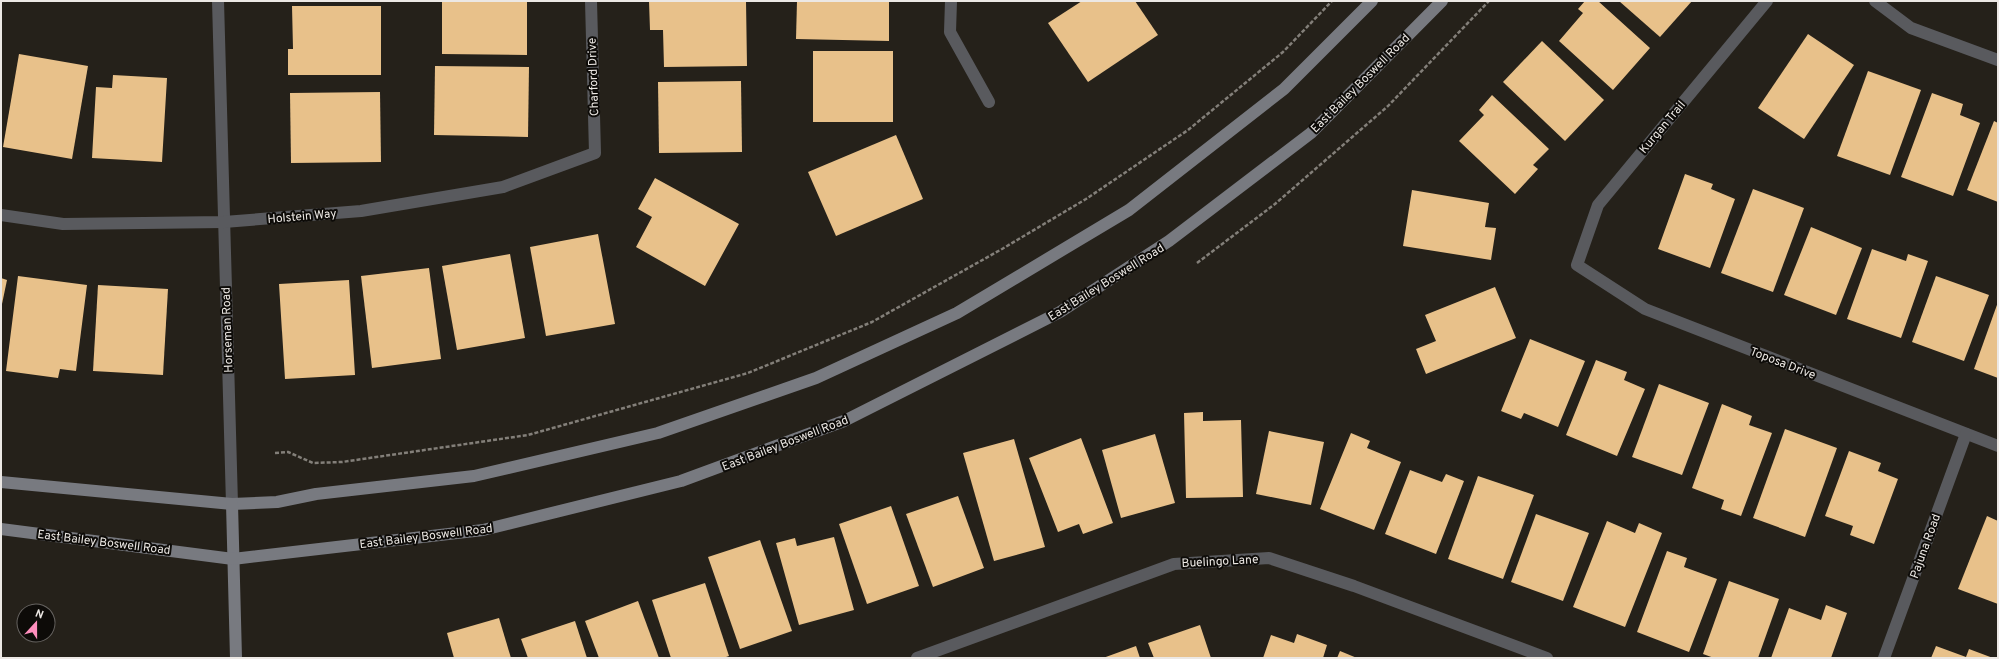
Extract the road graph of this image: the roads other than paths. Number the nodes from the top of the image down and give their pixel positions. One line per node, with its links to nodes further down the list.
1 (218, 1): 12 (street, Horseman Road)
2 (591, 1): 10 (street, Charford Drive)
3 (951, 1): 9 (street)
4 (1372, 1): 17 (street)
5 (1442, 1): 19 (street, East Bailey Boswell Road)
6 (1767, 1): 13 (street, Kurgan Trail)
7 (1875, 1): 8 (street)
8 (1998, 60)
9 (989, 102)
10 (595, 153): 12 (street, Holstein Way)
11 (1, 215): 12 (street, Holstein Way)
12 (224, 222): 17 (street, Horseman Road)
13 (1577, 265): 14 (street, Toposa Drive)
14 (1966, 434): 15 (street, Toposa Drive); 23 (street, Pajuna Road)
15 (1998, 446)
16 (1, 482): 17 (street)
17 (232, 504): 19 (street, Horseman Road)
18 (1, 529): 19 (street, East Bailey Boswell Road)
19 (233, 558): 20 (street, Horseman Road)
20 (236, 658)
21 (917, 658): 22 (street, Buelingo Lane)
22 (1547, 658)
23 (1884, 658)

